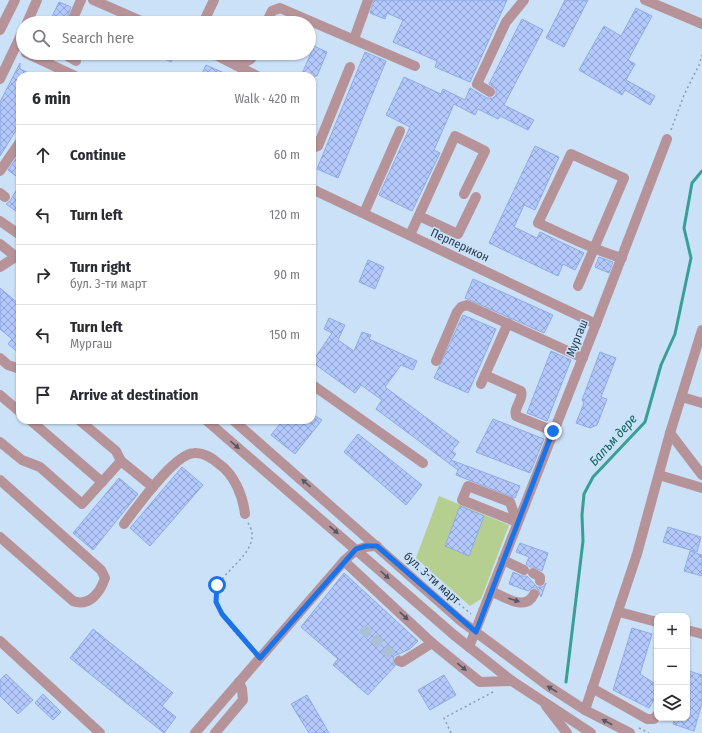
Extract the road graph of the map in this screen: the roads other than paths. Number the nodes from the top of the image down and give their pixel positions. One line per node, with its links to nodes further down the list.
1 (15, 0): 17 (street)
2 (37, 0): 9 (street)
3 (82, 0): 10 (street)
4 (93, 0): 11 (street)
5 (214, 0): 12 (street)
6 (368, 0): 18 (street)
7 (524, 0): 29 (street)
8 (645, 0): 16 (street)
9 (30, 16)
10 (74, 16)
11 (125, 16)
12 (206, 16)
13 (270, 16): 14 (street)
14 (299, 16)
15 (316, 23): 18 (street)
16 (702, 24)
17 (0, 30)
18 (354, 39): 24 (street)
19 (16, 55): 28 (street)
20 (38, 60): 26 (street)
21 (226, 60): 27 (street)
22 (231, 60): 23 (street)
23 (248, 60)
24 (415, 66)
25 (350, 67): 32 (street)
26 (57, 72)
27 (249, 72)
28 (0, 79)
29 (490, 92)
30 (400, 131): 38 (street)
31 (667, 139): 46 (street, Мургаш)
32 (316, 147)
33 (16, 148): 34 (street)
34 (0, 171)
35 (316, 191): 38 (street, Перперикон)
36 (464, 194): 39 (street)
37 (476, 196): 39 (street)
38 (364, 213): 42 (street, Перперикон)
39 (419, 216): 42 (street)
40 (0, 221): 41 (street)
41 (16, 231)
42 (410, 235): 51 (street, Перперикон)
43 (0, 244): 45 (street)
44 (595, 247): 44 (street); 46 (street); 49 (street)
45 (16, 255)
46 (622, 258): 51 (street, Мургаш)
47 (16, 259): 48 (street)
48 (0, 267)
49 (578, 286)
50 (508, 323): 54 (street); 55 (street); 66 (street)
51 (596, 324): 54 (street, Мургаш)
52 (702, 330): 59 (street)
53 (0, 358): 56 (street)
54 (583, 358): 66 (street, Мургаш)
55 (436, 361)
56 (16, 368)
57 (316, 387): 70 (street)
58 (0, 395): 61 (street)
59 (682, 397): 60 (street); 67 (street)
60 (702, 403)
61 (16, 409)
62 (35, 424): 74 (street)
63 (85, 424): 69 (street)
64 (211, 424): 82 (street, one-way to 82)
65 (238, 424): 81 (street, бул. 3-ти март, one-way to 65)
66 (553, 431): 78 (street, Мургаш)
67 (670, 433): 71 (street); 72 (street)
68 (0, 442): 74 (street)
69 (121, 461): 74 (street); 75 (street)
70 (423, 463)
71 (659, 475): 76 (street); 88 (street)
72 (702, 475)
73 (0, 480): 80 (street)
74 (102, 482)
75 (153, 487): 77 (street); 79 (street)
76 (702, 488)
77 (246, 514)
78 (517, 522): 78 (street); 83 (street, Мургаш)
79 (124, 524)
80 (0, 537)
81 (377, 546): 82 (street); 91 (street, бул. 3-ти март)
82 (356, 549): 84 (street); 95 (street, one-way to 95)
83 (503, 560): 85 (street); 86 (street, Мургаш)
84 (344, 561): 94 (street, one-way to 94); 98 (street)
85 (540, 581)
86 (491, 591): 87 (street, one-way to 87); 91 (street, Мургаш)
87 (534, 594)
88 (619, 612): 89 (street); 99 (street)
89 (654, 621)
90 (690, 631): 92 (street)
91 (476, 632): 95 (street, Мургаш); 101 (street, бул. 3-ти март, one-way to 91)
92 (702, 634)
93 (0, 642): 104 (street)
94 (432, 643): 96 (street); 97 (street, one-way to 97)
95 (469, 647): 97 (street)
96 (399, 661)
97 (512, 681): 100 (street)
98 (239, 682): 105 (street); 106 (street)
99 (592, 688): 101 (street); 102 (street)
100 (541, 700): 107 (street); 108 (street)
101 (585, 710): 103 (street, бул. 3-ти март, one-way to 101)
102 (654, 718)
103 (633, 730)
104 (100, 733)
105 (195, 733)
106 (215, 733)
107 (567, 733)
108 (591, 733)

